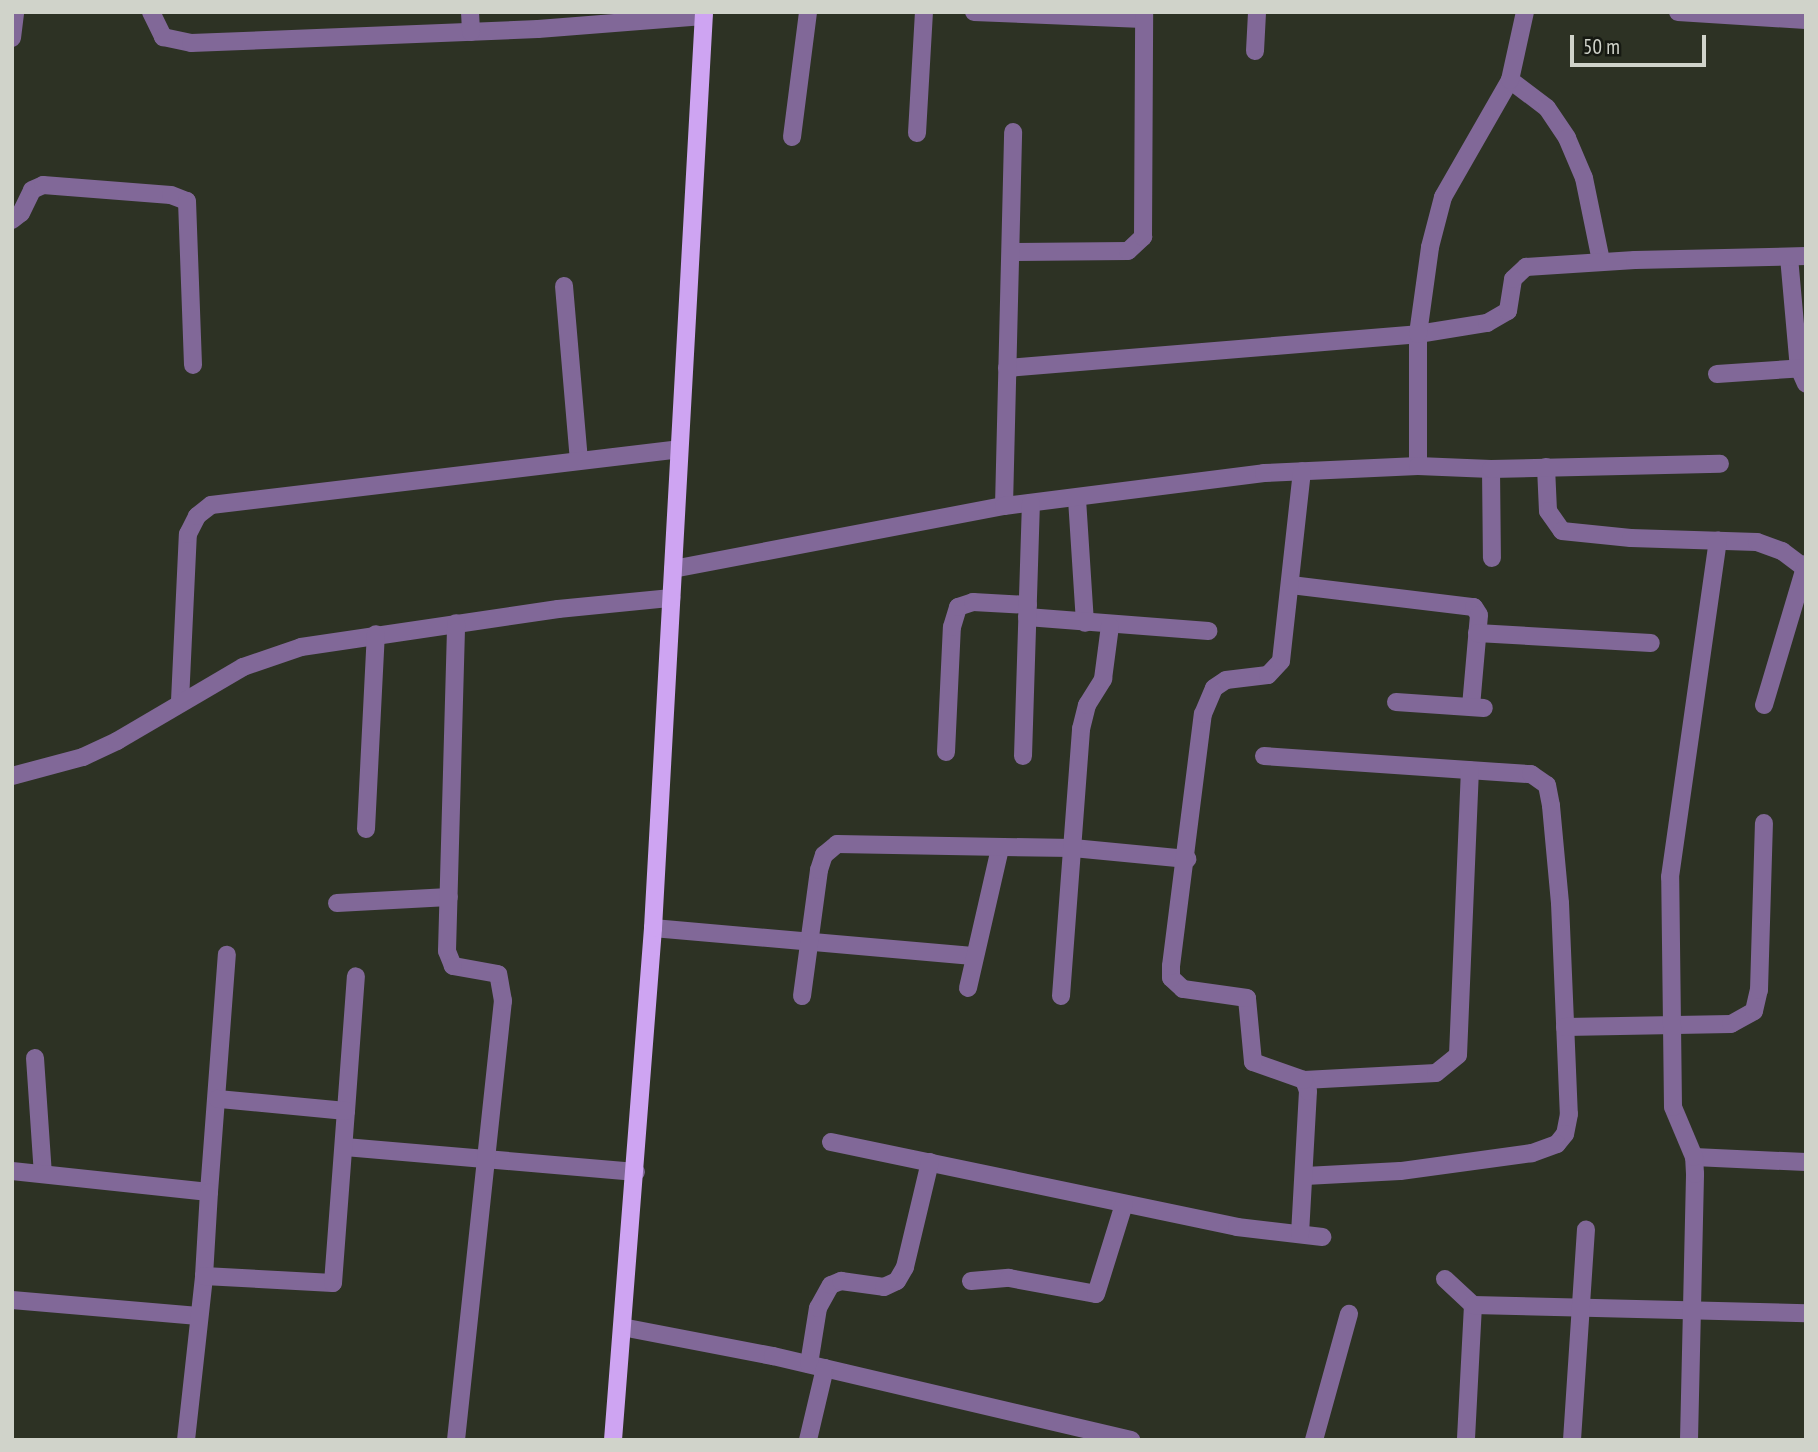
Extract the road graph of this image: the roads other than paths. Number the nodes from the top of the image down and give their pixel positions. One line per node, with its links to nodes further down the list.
1 (15, 12): 14 (street)
2 (151, 12): 13 (street)
3 (470, 12): 13 (street)
4 (808, 12): 19 (street)
5 (924, 12): 18 (street)
6 (974, 12): 11 (street)
7 (1257, 12): 15 (street)
8 (1525, 12): 16 (street)
9 (1678, 12): 12 (street)
10 (704, 14): 13 (street); 30 (main road)
11 (1144, 16): 21 (street)
12 (1806, 19)
13 (471, 32)
14 (12, 38)
15 (1255, 51)
16 (1510, 80): 23 (street); 25 (street)
17 (1013, 132): 21 (street)
18 (916, 133)
19 (792, 137)
20 (12, 219): 26 (street)
21 (1013, 252): 27 (street)
22 (1797, 257): 23 (street); 28 (street)
23 (1601, 261): 25 (street)
24 (564, 286): 31 (street)
25 (1418, 334): 27 (street); 33 (street)
26 (193, 365)
27 (1007, 368): 39 (street)
28 (1803, 373): 29 (street)
29 (1717, 374)
30 (679, 449): 31 (street); 43 (main road)
31 (579, 460): 54 (street)
32 (1720, 464): 34 (street)
33 (1418, 466): 35 (street); 36 (street)
34 (1546, 467): 35 (street); 40 (street)
35 (1491, 469): 41 (street)
36 (1302, 471): 37 (street); 44 (street)
37 (1077, 499): 38 (street); 48 (street)
38 (1031, 503): 39 (street); 46 (street)
39 (1004, 506): 43 (street)
40 (1718, 540): 42 (street); 78 (street)
41 (1492, 558)
42 (1805, 566): 56 (street)
43 (673, 569): 45 (main road)
44 (1291, 585): 51 (street); 66 (street)
45 (671, 598): 47 (street); 69 (main road)
46 (1028, 611): 48 (street); 57 (street); 58 (street)
47 (456, 623): 52 (street); 67 (street)
48 (1085, 624): 49 (street)
49 (1110, 626): 50 (street); 65 (street)
50 (1208, 631)
51 (1477, 633): 53 (street); 55 (street)
52 (376, 634): 54 (street); 63 (street)
53 (1651, 643)
54 (180, 701): 61 (street)
55 (1396, 702)
56 (1765, 705)
57 (946, 752)
58 (1023, 756)
59 (1264, 756): 60 (street)
60 (1470, 770): 77 (street); 80 (street)
61 (12, 776)
62 (1764, 823): 78 (street)
63 (366, 829)
64 (1000, 848): 65 (street); 70 (street); 72 (street)
65 (1073, 848): 66 (street); 76 (street)
66 (1187, 859): 80 (street)
67 (449, 897): 68 (street); 86 (street)
68 (337, 903)
69 (653, 929): 70 (street); 90 (main road)
70 (810, 941): 72 (street); 75 (street)
71 (227, 955): 81 (street)
72 (973, 956): 74 (street)
73 (356, 976): 82 (street)
74 (968, 988)
75 (802, 996)
76 (1061, 996)
77 (1565, 1027): 78 (street); 92 (street)
78 (1670, 1027): 85 (street)
79 (35, 1058): 91 (street)
80 (1304, 1080): 92 (street)
81 (218, 1099): 82 (street); 93 (street)
82 (346, 1111): 84 (street)
83 (831, 1142): 87 (street)
84 (345, 1147): 86 (street); 98 (street)
85 (1694, 1157): 88 (street); 104 (street)
86 (488, 1161): 90 (street); 111 (street)
87 (930, 1163): 94 (street); 109 (street)
88 (1806, 1163)
89 (12, 1171): 91 (street)
90 (636, 1172): 108 (main road)
91 (43, 1174): 93 (street)
92 (1305, 1177): 96 (street)
93 (209, 1192): 98 (street)
94 (1124, 1204): 96 (street); 100 (street)
95 (1586, 1229): 103 (street)
96 (1300, 1234): 97 (street)
97 (1322, 1237)
98 (204, 1276): 107 (street)
99 (1445, 1279): 102 (street)
100 (971, 1281)
101 (12, 1300): 107 (street)
102 (1473, 1305): 103 (street); 116 (street)
103 (1581, 1305): 104 (street); 117 (street)
104 (1693, 1309): 105 (street); 118 (street)
105 (1806, 1312)
106 (1349, 1314): 115 (street)
107 (198, 1316): 110 (street)
108 (622, 1327): 109 (street); 112 (main road)
109 (817, 1366): 113 (street); 114 (street)
110 (187, 1440)
111 (456, 1440)
112 (613, 1440)
113 (808, 1440)
114 (1131, 1440)
115 (1314, 1440)
116 (1466, 1440)
117 (1572, 1440)
118 (1689, 1440)

